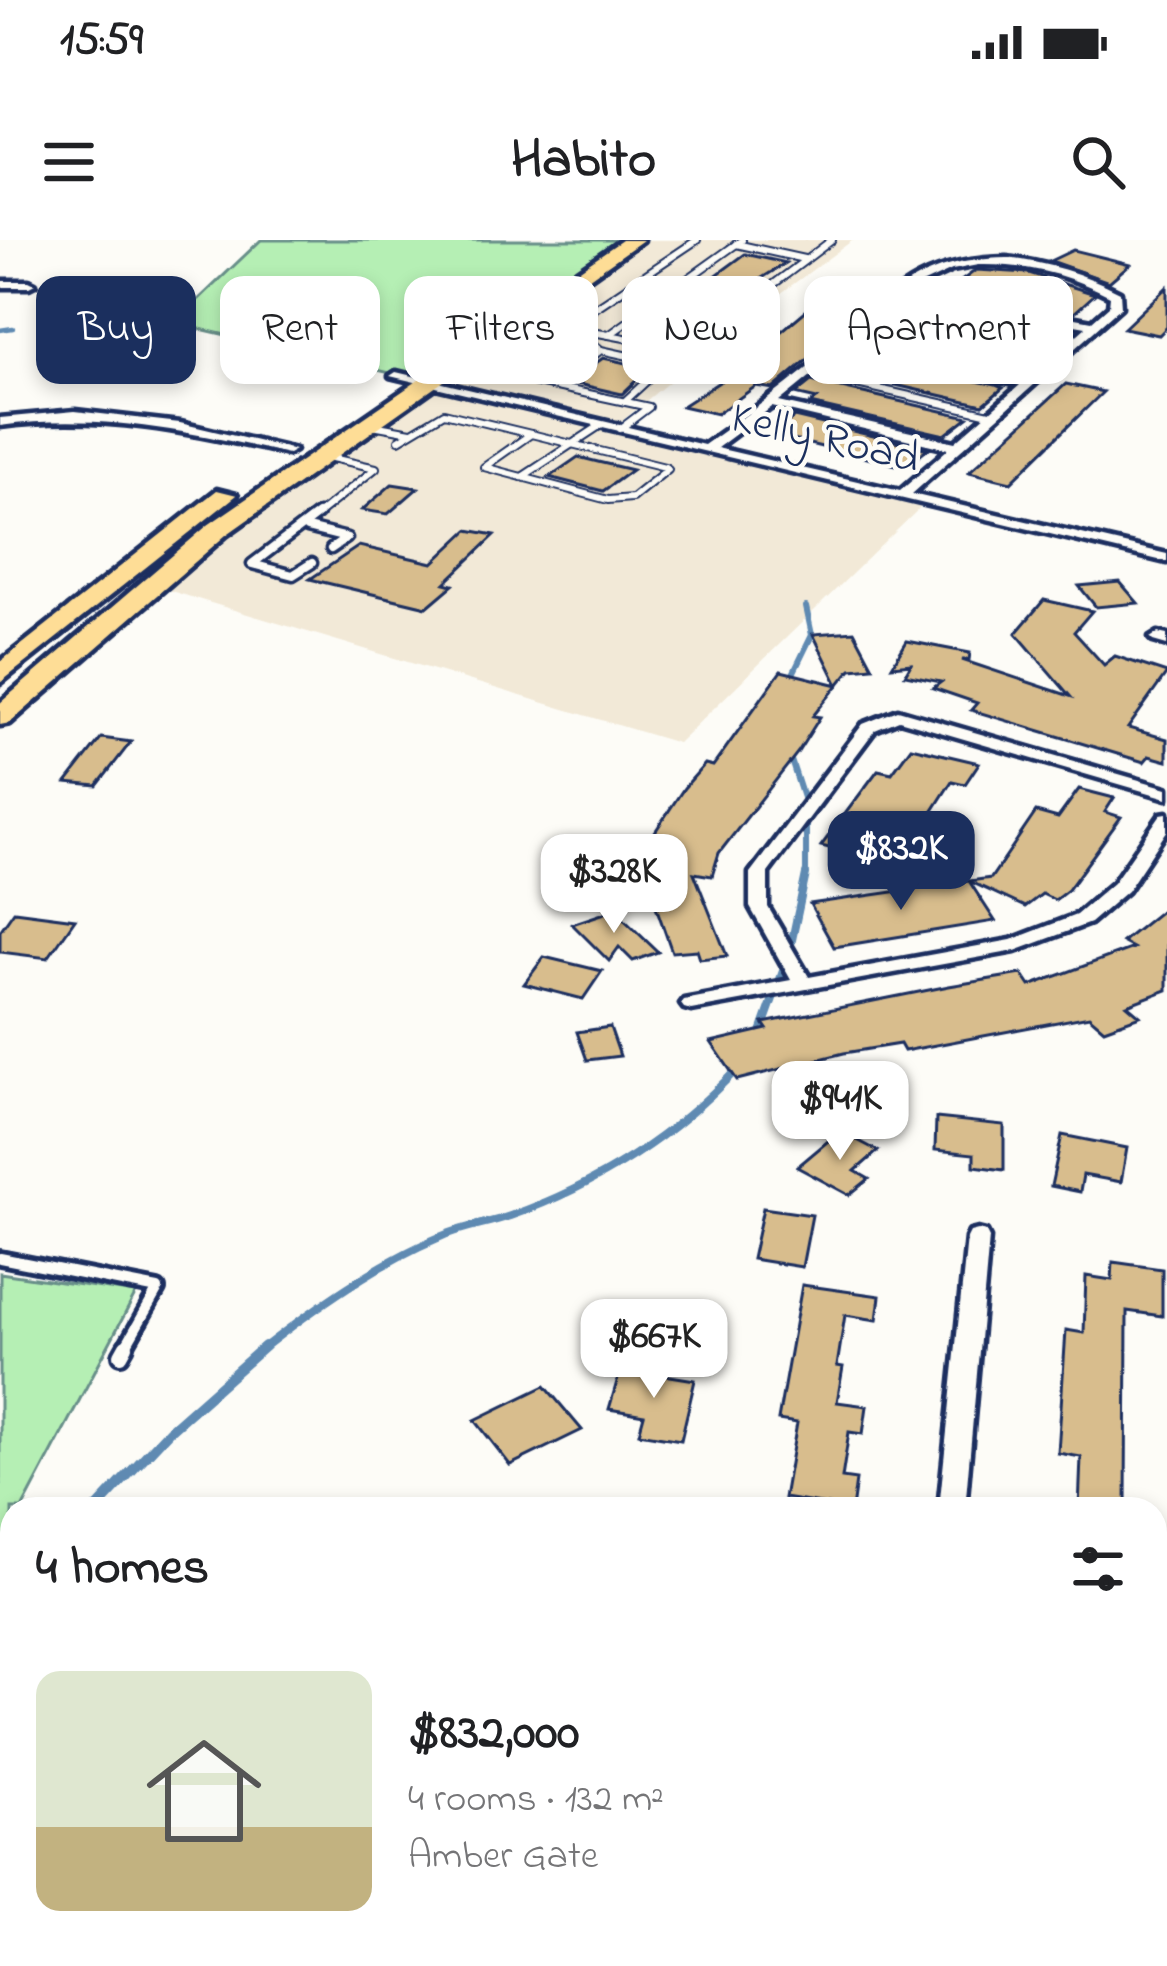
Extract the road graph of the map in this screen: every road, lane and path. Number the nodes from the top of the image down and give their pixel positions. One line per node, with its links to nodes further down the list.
1 (601, 240): 25 (main road)
2 (634, 240): 7 (main road)
3 (697, 240): 11 (lane)
4 (832, 240): 6 (lane)
5 (739, 242): 6 (lane); 15 (lane)
6 (804, 260): 15 (lane)
7 (581, 276)
8 (927, 276): 13 (street)
9 (0, 284): 10 (street)
10 (28, 284)
11 (598, 306)
12 (1073, 321): 13 (street)
13 (1094, 325): 16 (street)
14 (598, 334): 15 (lane)
15 (608, 335)
16 (1073, 344)
17 (598, 354): 27 (lane)
18 (804, 376): 28 (street)
19 (409, 384): 25 (street, Kelly Road)
20 (422, 384): 31 (main road)
21 (427, 384): 32 (street, Kelly Road)
22 (541, 384): 26 (lane)
23 (857, 384): 29 (lane)
24 (1028, 384): 29 (street)
25 (382, 386): 37 (main road)
26 (550, 386): 27 (lane)
27 (626, 400): 33 (lane)
28 (769, 403): 39 (street); 40 (street)
29 (994, 415): 39 (street)
30 (0, 422): 37 (street)
31 (365, 424): 34 (lane); 37 (main road)
32 (601, 424): 33 (street, Kelly Road); 38 (lane)
33 (620, 429): 40 (street, Kelly Road)
34 (412, 431): 35 (lane); 36 (lane)
35 (531, 434): 38 (lane); 41 (lane)
36 (399, 440)
37 (308, 443): 43 (lane); 47 (main road); 48 (main road)
38 (572, 445): 41 (lane); 41 (lane)
39 (958, 447): 42 (street)
40 (707, 449): 42 (street, Kelly Road)
41 (522, 477)
42 (903, 495): 45 (street, Kelly Road)
43 (307, 528): 44 (lane); 46 (lane)
44 (331, 549)
45 (1167, 558)
46 (311, 562)
47 (0, 675)
48 (0, 717)
49 (1167, 793): 51 (street)
50 (1167, 818): 51 (street)
51 (803, 982): 52 (street)
52 (691, 1004)
53 (978, 1238): 56 (street)
54 (0, 1258): 55 (lane)
55 (121, 1355)
56 (953, 1497)

